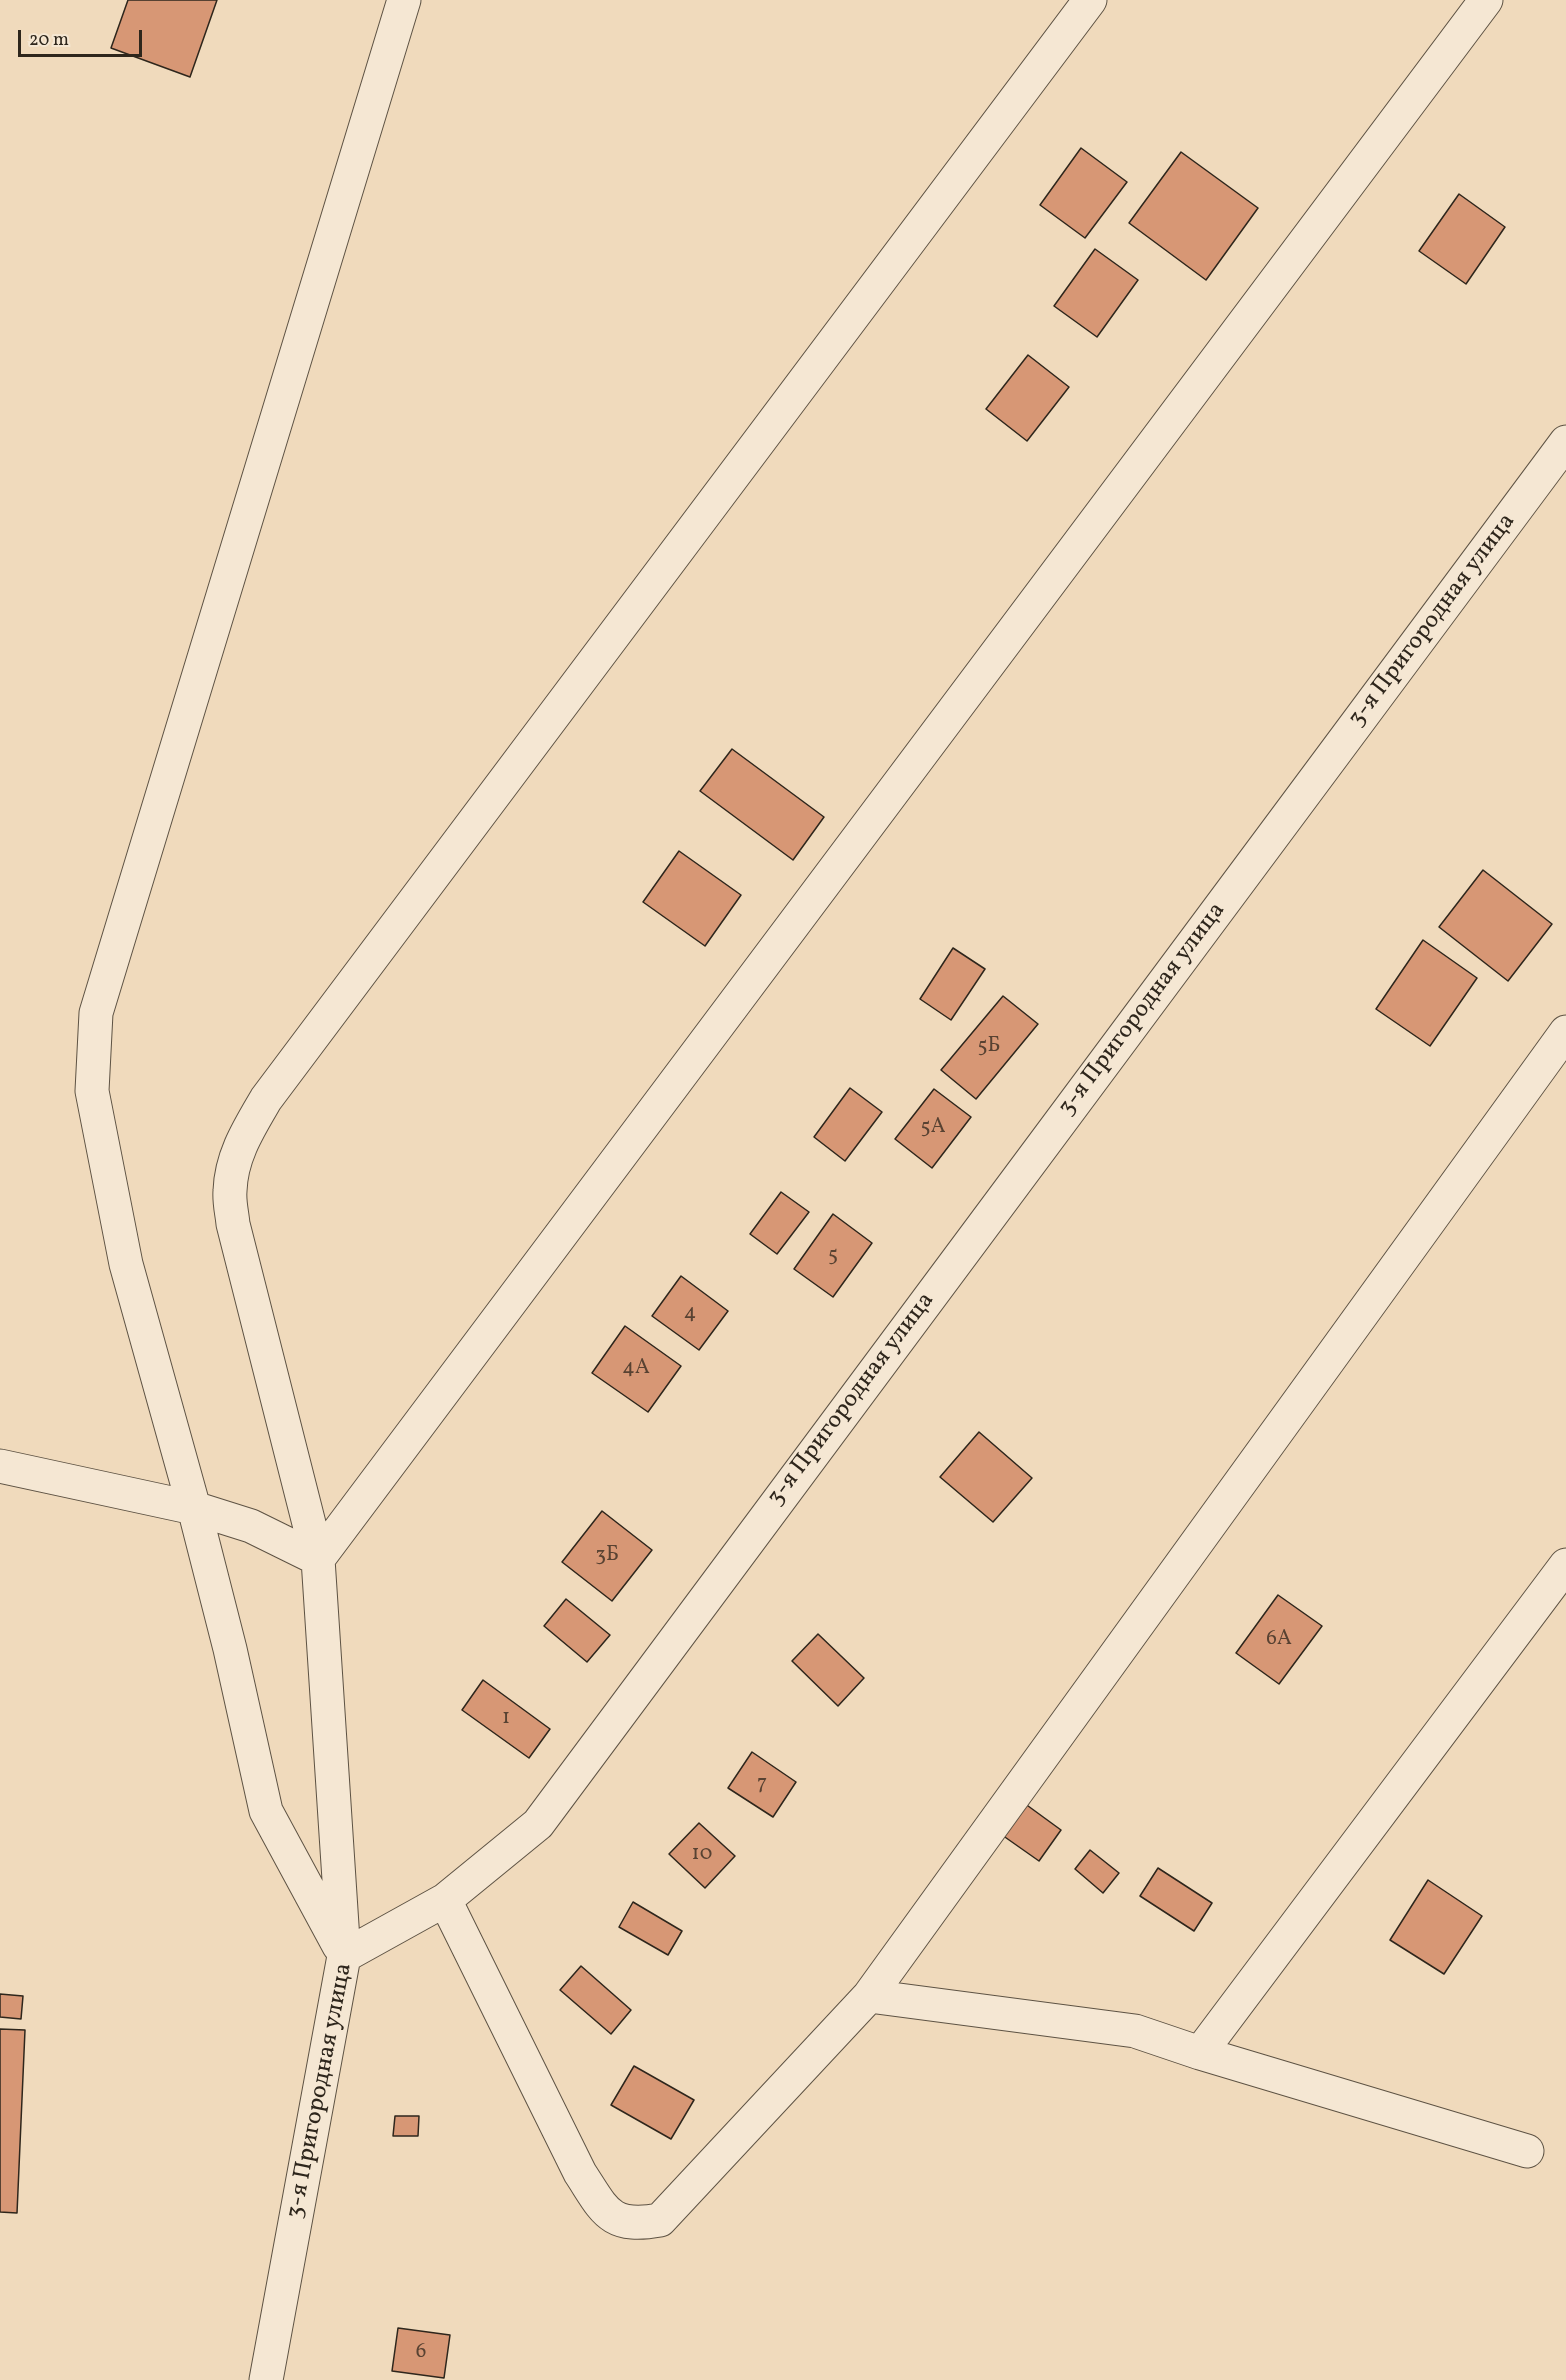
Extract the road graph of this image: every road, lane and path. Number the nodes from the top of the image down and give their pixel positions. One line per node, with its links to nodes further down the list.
1 (404, 0): 7 (street)
2 (1090, 0): 8 (street)
3 (1486, 0): 8 (street)
4 (1566, 442): 10 (street, 3-я Пригородная улица)
5 (1566, 1032): 12 (street)
6 (0, 1466): 7 (street)
7 (194, 1508): 8 (street); 11 (street)
8 (318, 1559): 11 (street)
9 (1566, 1565): 13 (street)
10 (445, 1900): 11 (street, 3-я Пригородная улица); 12 (street)
11 (344, 1956): 15 (street, 3-я Пригородная улица)
12 (869, 1996): 13 (street)
13 (1200, 2053): 14 (street)
14 (1527, 2151)
15 (266, 2380)

